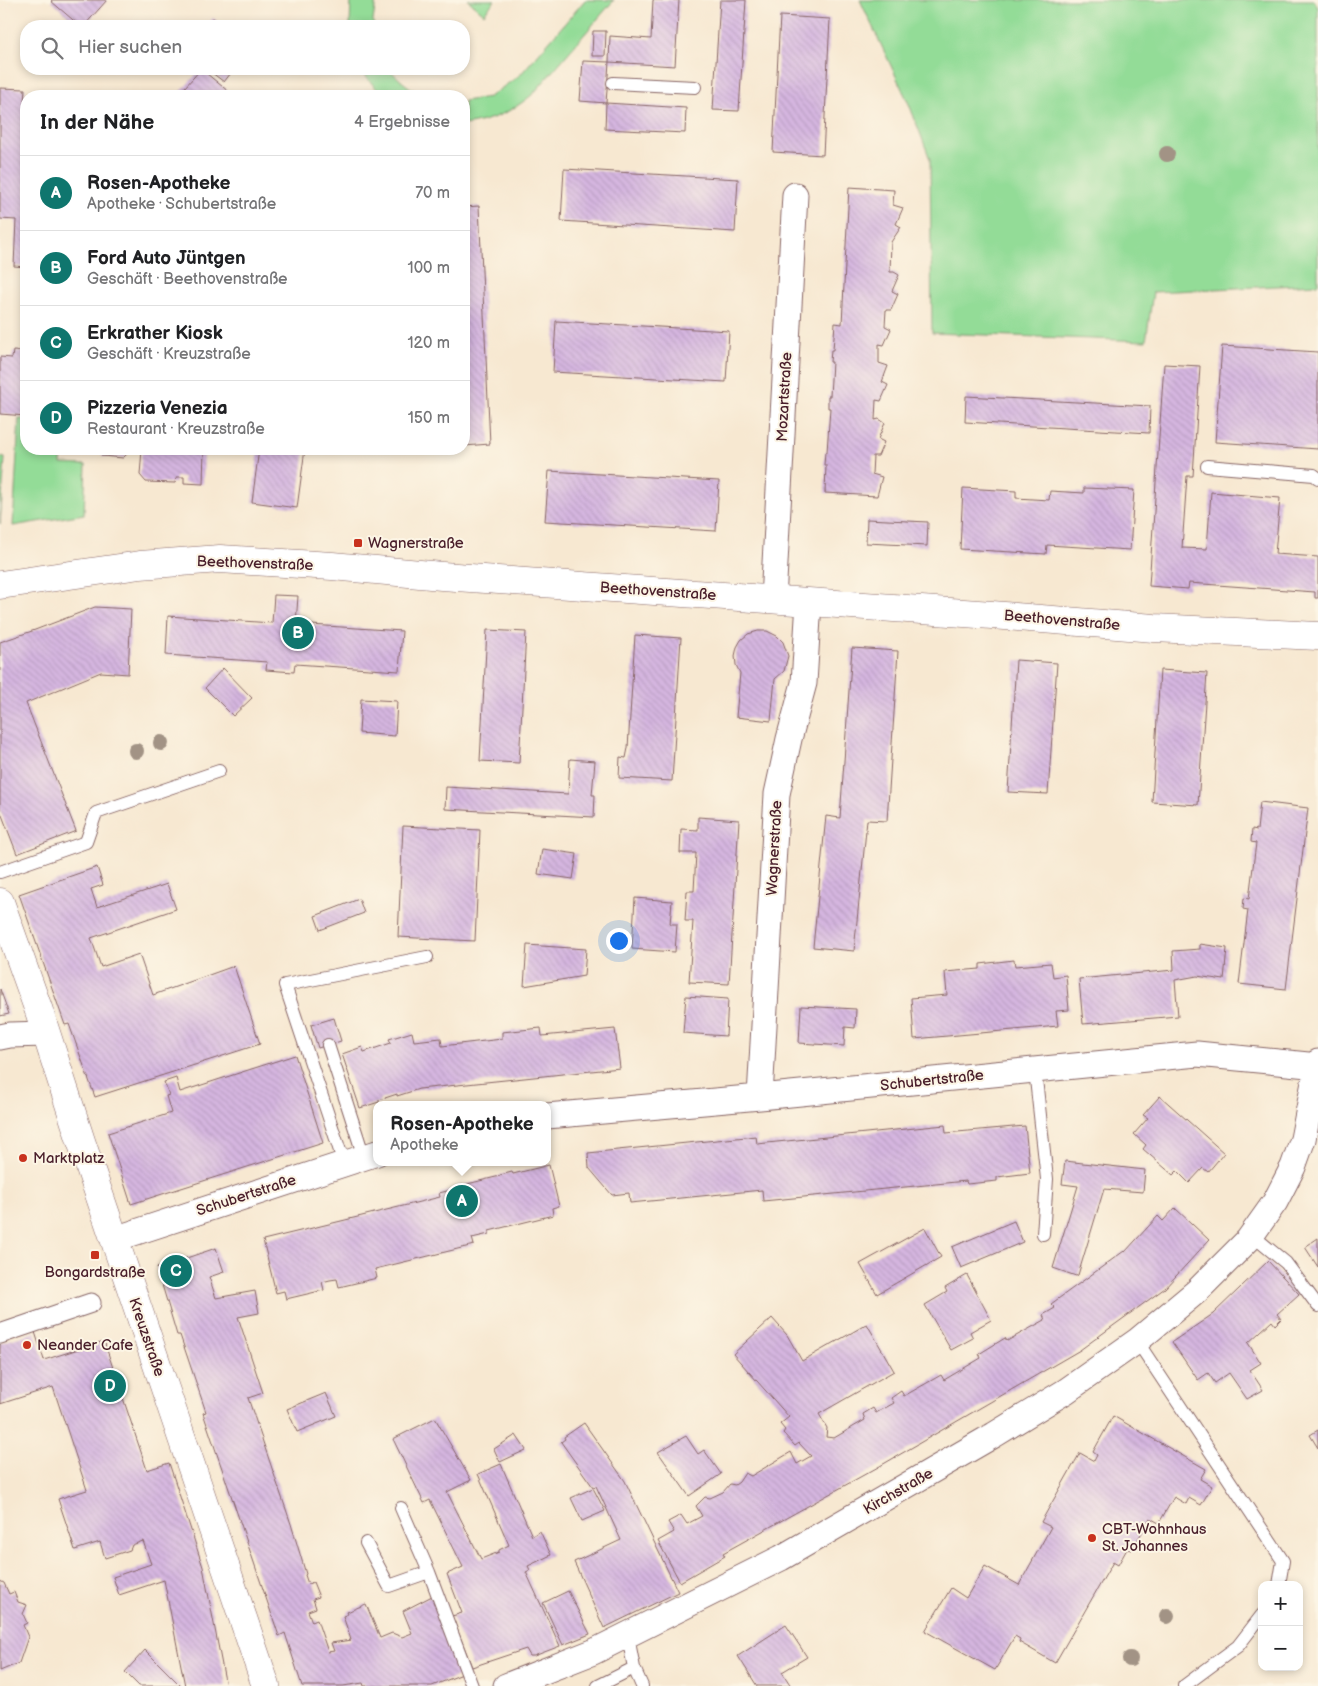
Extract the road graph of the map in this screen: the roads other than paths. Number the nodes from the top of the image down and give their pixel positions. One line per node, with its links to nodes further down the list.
1 (613, 84): 2 (lane)
2 (695, 88)
3 (795, 195): 7 (street, Mozartstraße)
4 (1207, 466): 5 (lane)
5 (1318, 478)
6 (0, 585): 7 (main road, Beethovenstraße)
7 (773, 600): 8 (main road, Beethovenstraße)
8 (809, 602): 9 (main road, Beethovenstraße); 20 (street, Wagnerstraße)
9 (1318, 636)
10 (219, 771): 11 (lane)
11 (0, 872)
12 (0, 902): 14 (main road, Kreuzstraße)
13 (427, 957): 23 (lane)
14 (42, 1023): 15 (street); 26 (main road, Kreuzstraße)
15 (0, 1037)
16 (328, 1045): 23 (lane)
17 (1318, 1062): 18 (street, Kirchstraße)
18 (1318, 1066): 19 (street, Schubertstraße); 22 (street, Kirchstraße)
19 (1035, 1070): 20 (street, Schubertstraße); 24 (lane)
20 (760, 1097): 21 (street, Schubertstraße)
21 (551, 1116)
22 (1310, 1143): 25 (street, Kirchstraße)
23 (361, 1158): 26 (street, Schubertstraße)
24 (1042, 1234)
25 (1252, 1235): 28 (lane); 30 (street, Kirchstraße)
26 (115, 1239): 38 (main road, Kreuzstraße)
27 (91, 1303): 29 (street)
28 (1318, 1306)
29 (0, 1334)
30 (1137, 1341): 34 (lane); 36 (street, Kirchstraße)
31 (401, 1508): 33 (lane)
32 (366, 1543): 33 (lane)
33 (430, 1572): 39 (lane)
34 (1280, 1581)
35 (1258, 1620): 43 (lane)
36 (621, 1638): 37 (lane); 40 (street, Kirchstraße)
37 (634, 1668): 41 (lane); 42 (lane)
38 (266, 1686)
39 (472, 1686)
40 (506, 1686)
41 (598, 1686)
42 (642, 1686)
43 (1184, 1686)

